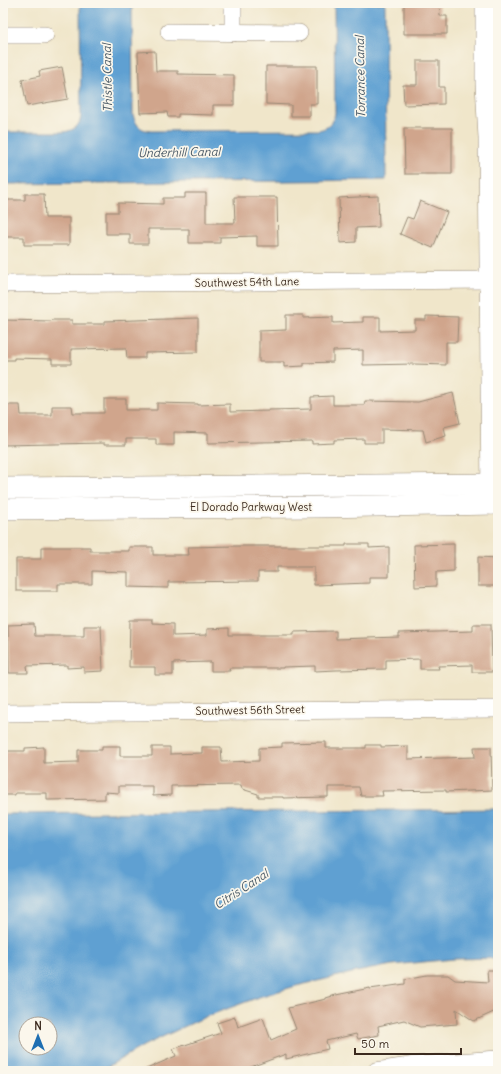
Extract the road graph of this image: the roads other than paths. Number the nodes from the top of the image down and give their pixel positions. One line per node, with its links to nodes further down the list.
1 (233, 3): 4 (street)
2 (486, 3): 8 (street)
3 (169, 32): 4 (street)
4 (233, 33): 5 (street)
5 (299, 33)
6 (3, 35): 7 (street)
7 (45, 35)
8 (494, 280): 9 (street, Southwest 54th Lane); 11 (street)
9 (3, 284)
10 (3, 488): 11 (street, El Dorado Parkway West)
11 (495, 494): 12 (street, El Dorado Parkway West)
12 (3, 509)
13 (498, 709): 14 (street, Southwest 56th Street)
14 (3, 713)
15 (498, 1059): 16 (street)
16 (376, 1071)

